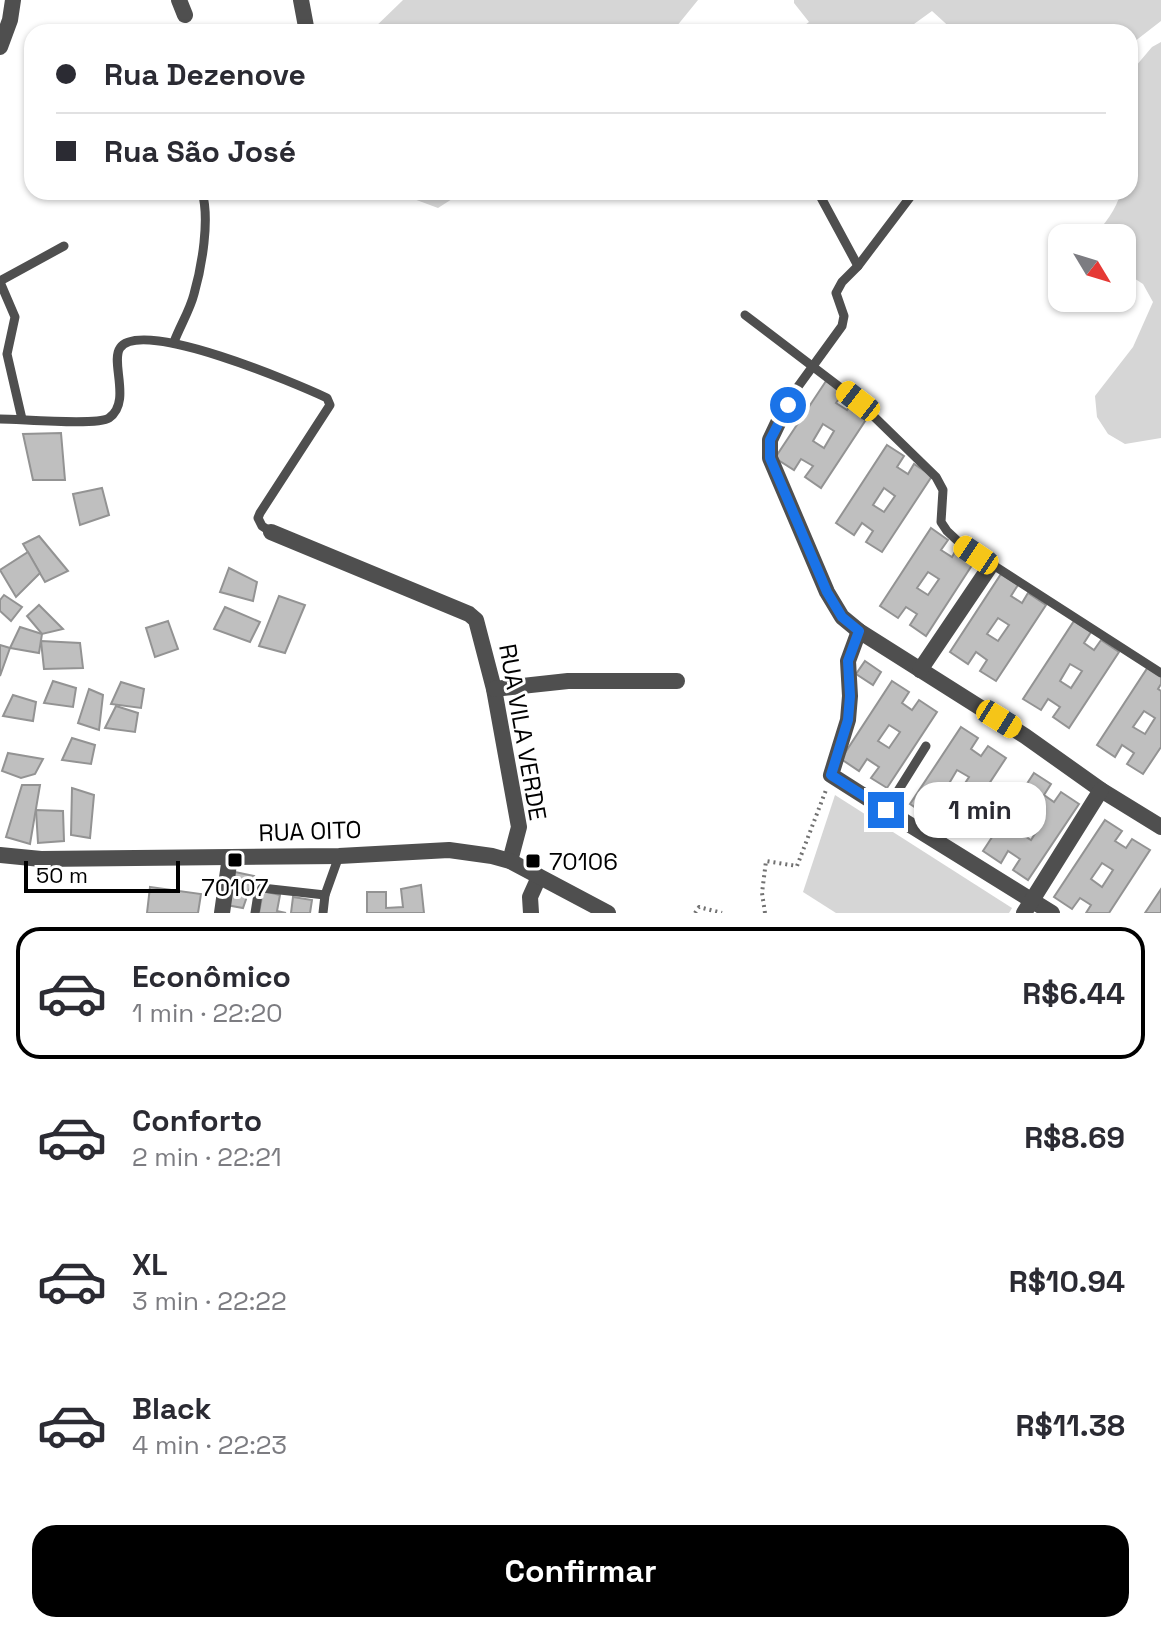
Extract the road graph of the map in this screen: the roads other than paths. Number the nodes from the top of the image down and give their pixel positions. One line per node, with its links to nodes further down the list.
1 (13, 0): 4 (street)
2 (301, 0): 3 (street)
3 (306, 24)
4 (0, 47)
5 (204, 200): 12 (lane)
6 (822, 200): 9 (lane)
7 (908, 200): 9 (lane)
8 (64, 246): 10 (lane)
9 (858, 266): 13 (lane)
10 (0, 282): 15 (lane)
11 (745, 315): 13 (lane)
12 (174, 342): 15 (lane); 17 (lane)
13 (812, 365): 16 (lane); 18 (lane)
14 (0, 419): 15 (lane)
15 (22, 419)
16 (778, 423): 19 (street)
17 (271, 532): 23 (street, RUA VILA VERDE)
18 (991, 565): 20 (street); 21 (lane)
19 (859, 631): 20 (street); 26 (street)
20 (920, 670): 25 (street)
21 (1161, 673)
22 (677, 681): 23 (street)
23 (494, 689): 31 (street, RUA VILA VERDE)
24 (926, 746): 26 (lane)
25 (1101, 790): 27 (street); 34 (street)
26 (886, 810): 34 (street)
27 (1161, 827)
28 (0, 855): 30 (street, RUA OITO)
29 (339, 856): 30 (street, RUA OITO); 31 (street, RUA OITO); 33 (lane)
30 (230, 857): 36 (street)
31 (510, 861): 32 (street, RUA OITO)
32 (539, 877): 35 (street); 39 (street, RUA OITO)
33 (325, 895): 37 (lane); 38 (lane)
34 (1028, 907): 40 (street)
35 (530, 912)
36 (222, 913)
37 (255, 913)
38 (323, 913)
39 (608, 913)
40 (1052, 913)

